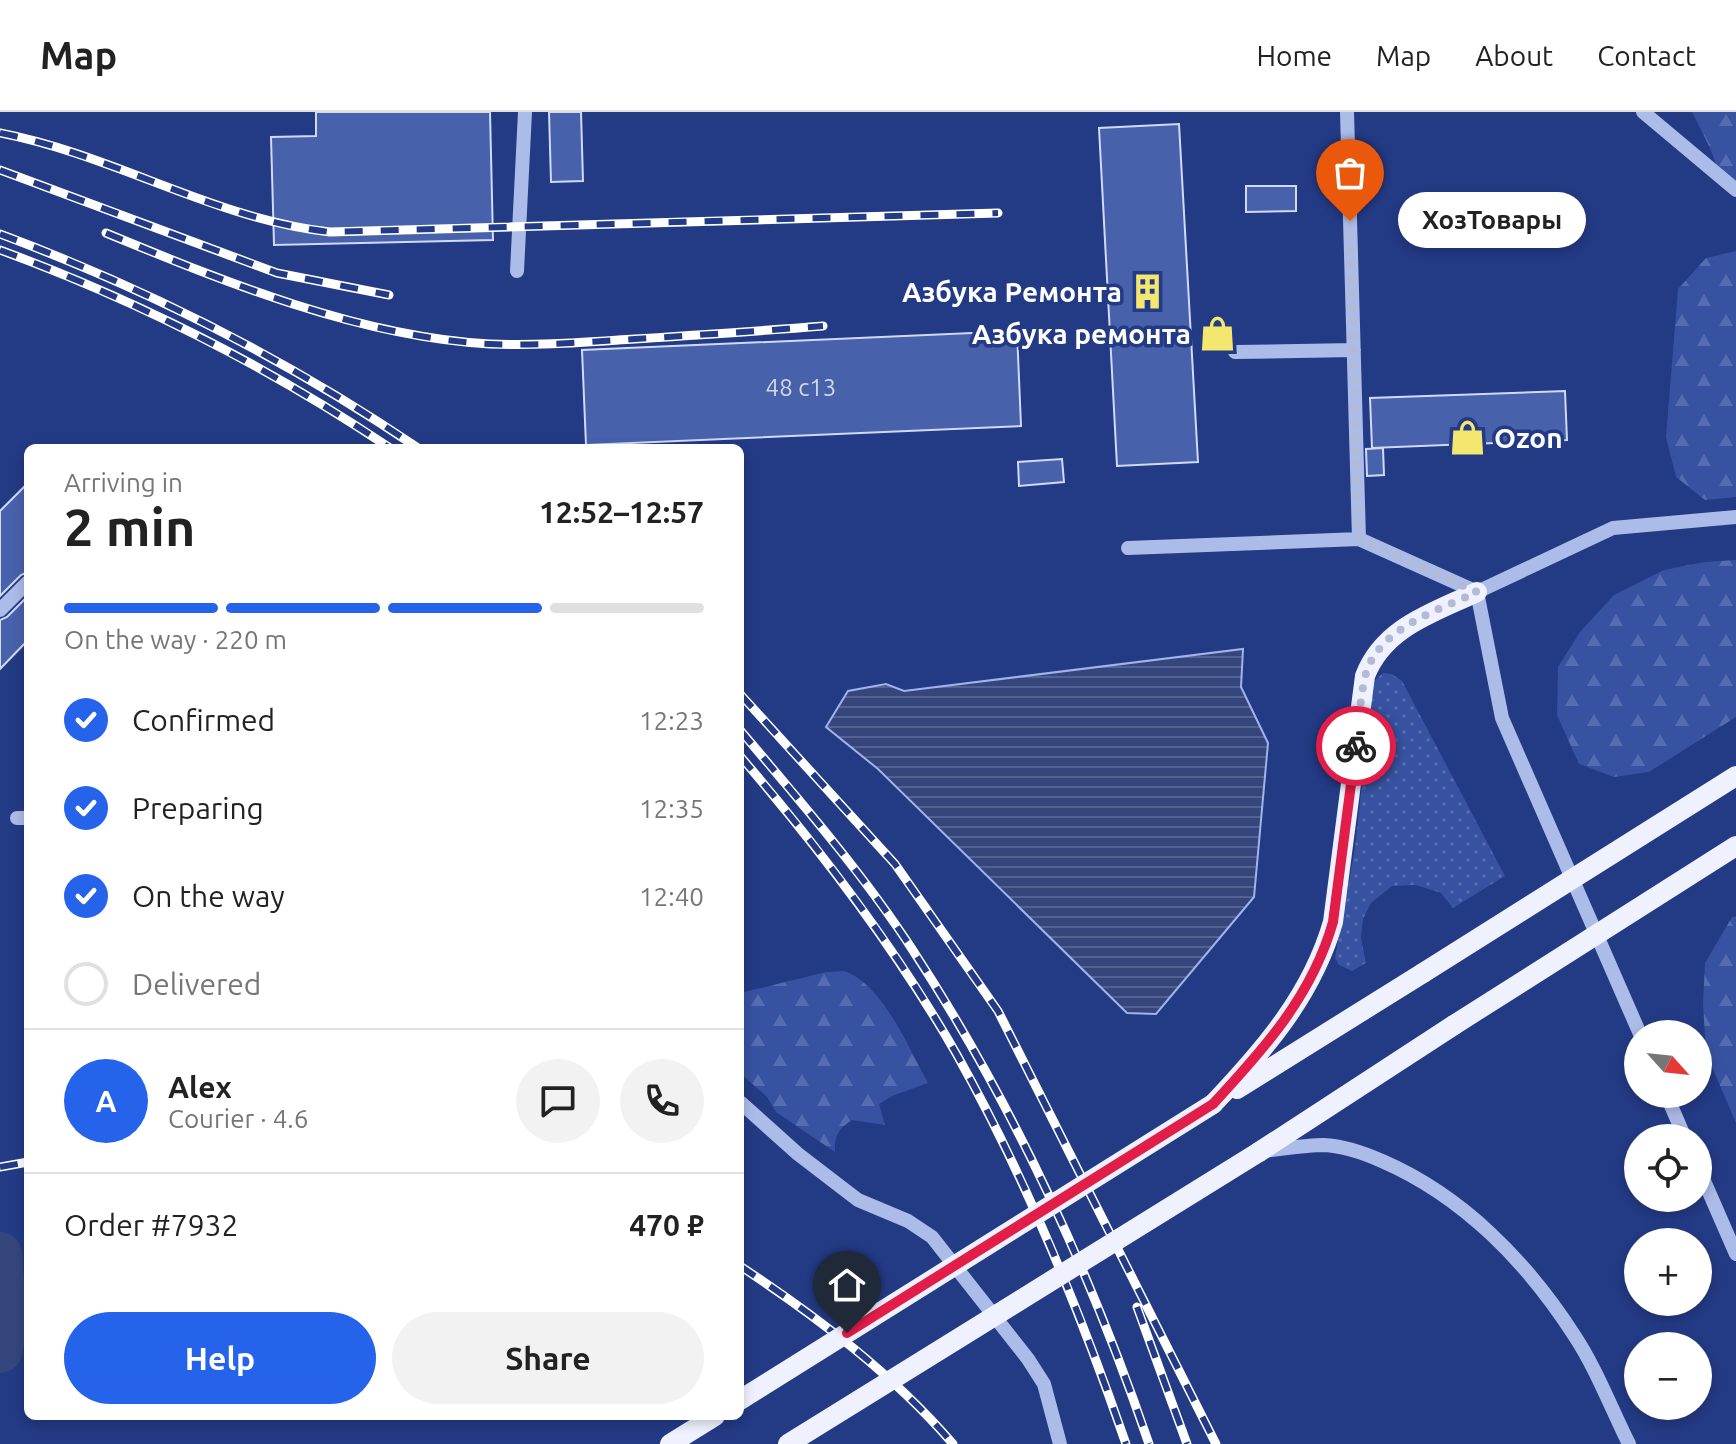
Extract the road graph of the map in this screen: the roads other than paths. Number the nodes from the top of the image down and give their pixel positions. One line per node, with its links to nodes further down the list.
1 (525, 112): 5 (street)
2 (1347, 112): 6 (street)
3 (1643, 112): 4 (street)
4 (1736, 190)
5 (517, 271)
6 (1354, 350): 7 (street); 9 (street)
7 (1235, 352)
8 (1736, 517): 12 (street)
9 (1359, 539): 10 (street); 12 (street)
10 (1128, 548)
11 (24, 586): 13 (street)
12 (1477, 592): 16 (street); 17 (main road)
13 (0, 610)
14 (1736, 776): 17 (main road, bridge)
15 (1736, 846): 19 (main road, bridge)
16 (1634, 1020)
17 (1213, 1104): 22 (main road, bridge)
18 (744, 1106): 26 (street)
19 (1259, 1152): 25 (main road, bridge); 27 (street)
20 (1712, 1199): 21 (street)
21 (1736, 1254)
22 (744, 1397)
23 (709, 1420): 24 (main road)
24 (670, 1444)
25 (788, 1444)
26 (1060, 1444)
27 (1629, 1444)

